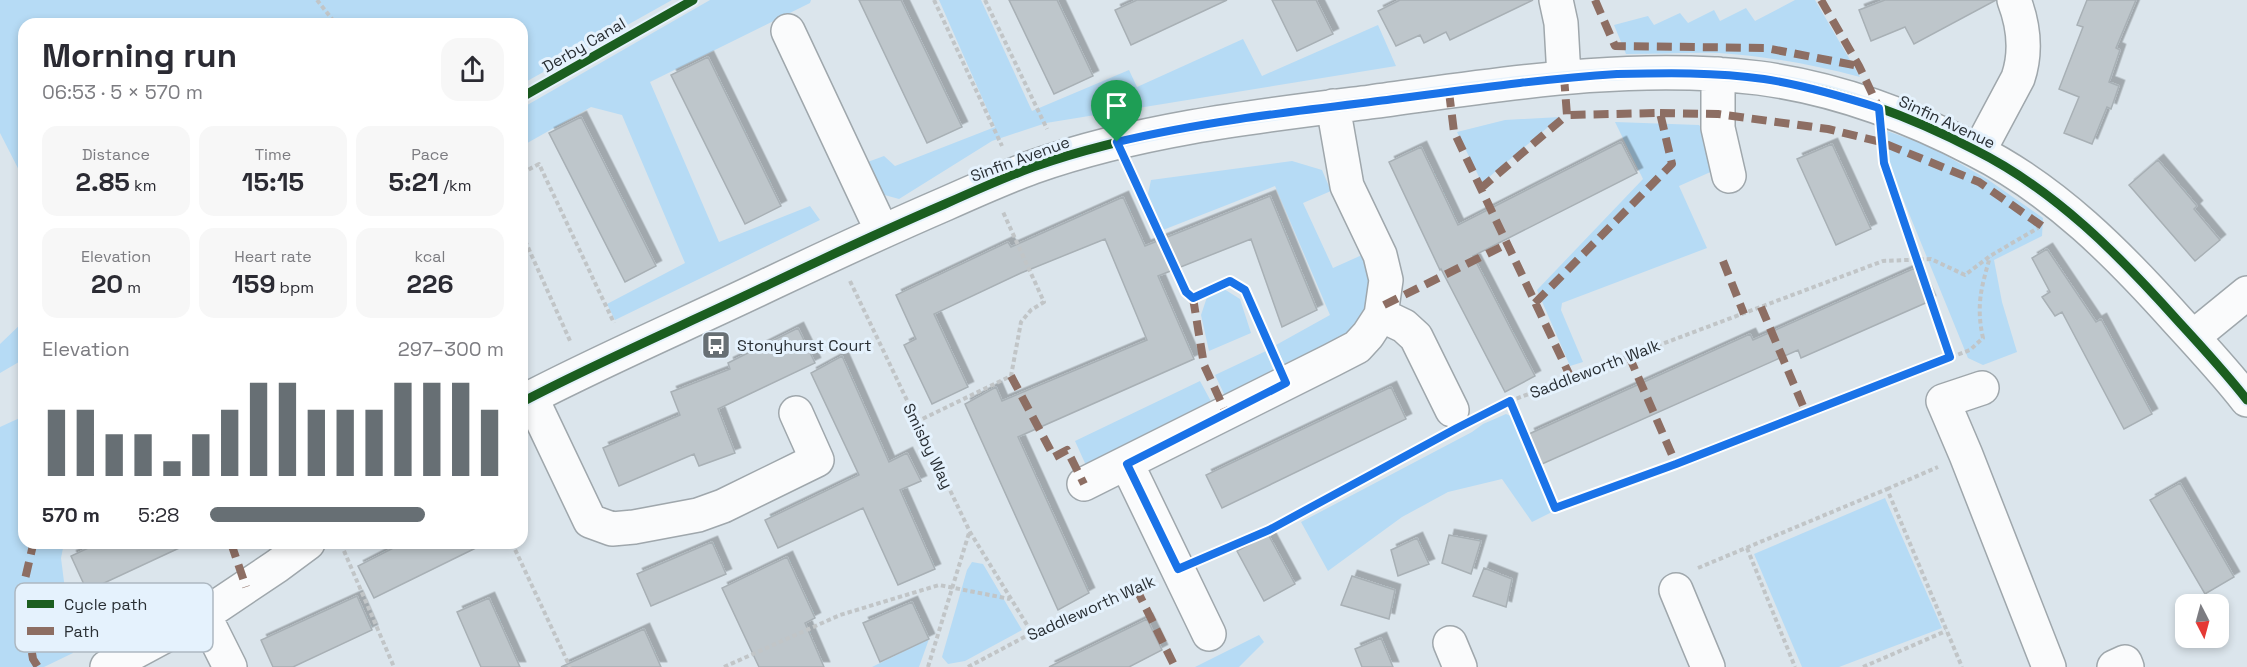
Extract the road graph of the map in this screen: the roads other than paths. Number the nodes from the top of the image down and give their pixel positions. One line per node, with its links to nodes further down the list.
1 (1556, 0): 5 (street)
2 (2014, 0): 7 (street)
3 (788, 31): 9 (street)
4 (1718, 74): 5 (street, Sinfin Avenue); 7 (street, Sinfin Avenue); 8 (street)
5 (1564, 77): 6 (street, Sinfin Avenue)
6 (1333, 106): 9 (street, Sinfin Avenue); 11 (street)
7 (1979, 152): 12 (street, Sinfin Avenue)
8 (1729, 176)
9 (882, 231): 14 (street, Sinfin Avenue)
10 (2247, 293): 12 (street)
11 (1381, 315): 18 (street); 19 (street)
12 (2193, 337): 15 (street, Sinfin Avenue)
13 (1982, 388): 30 (street)
14 (528, 399)
15 (2247, 400)
16 (528, 404): 17 (street)
17 (796, 413)
18 (1459, 420)
19 (1127, 464): 20 (street); 25 (street)
20 (1084, 484)
21 (300, 549): 23 (street)
22 (1676, 590): 29 (street)
23 (213, 609)
24 (213, 633): 28 (street)
25 (1209, 634)
26 (135, 652): 27 (street)
27 (107, 667)
28 (230, 667)
29 (1708, 667)
30 (2049, 667)
31 (2114, 667): 32 (street)
32 (2127, 667)

